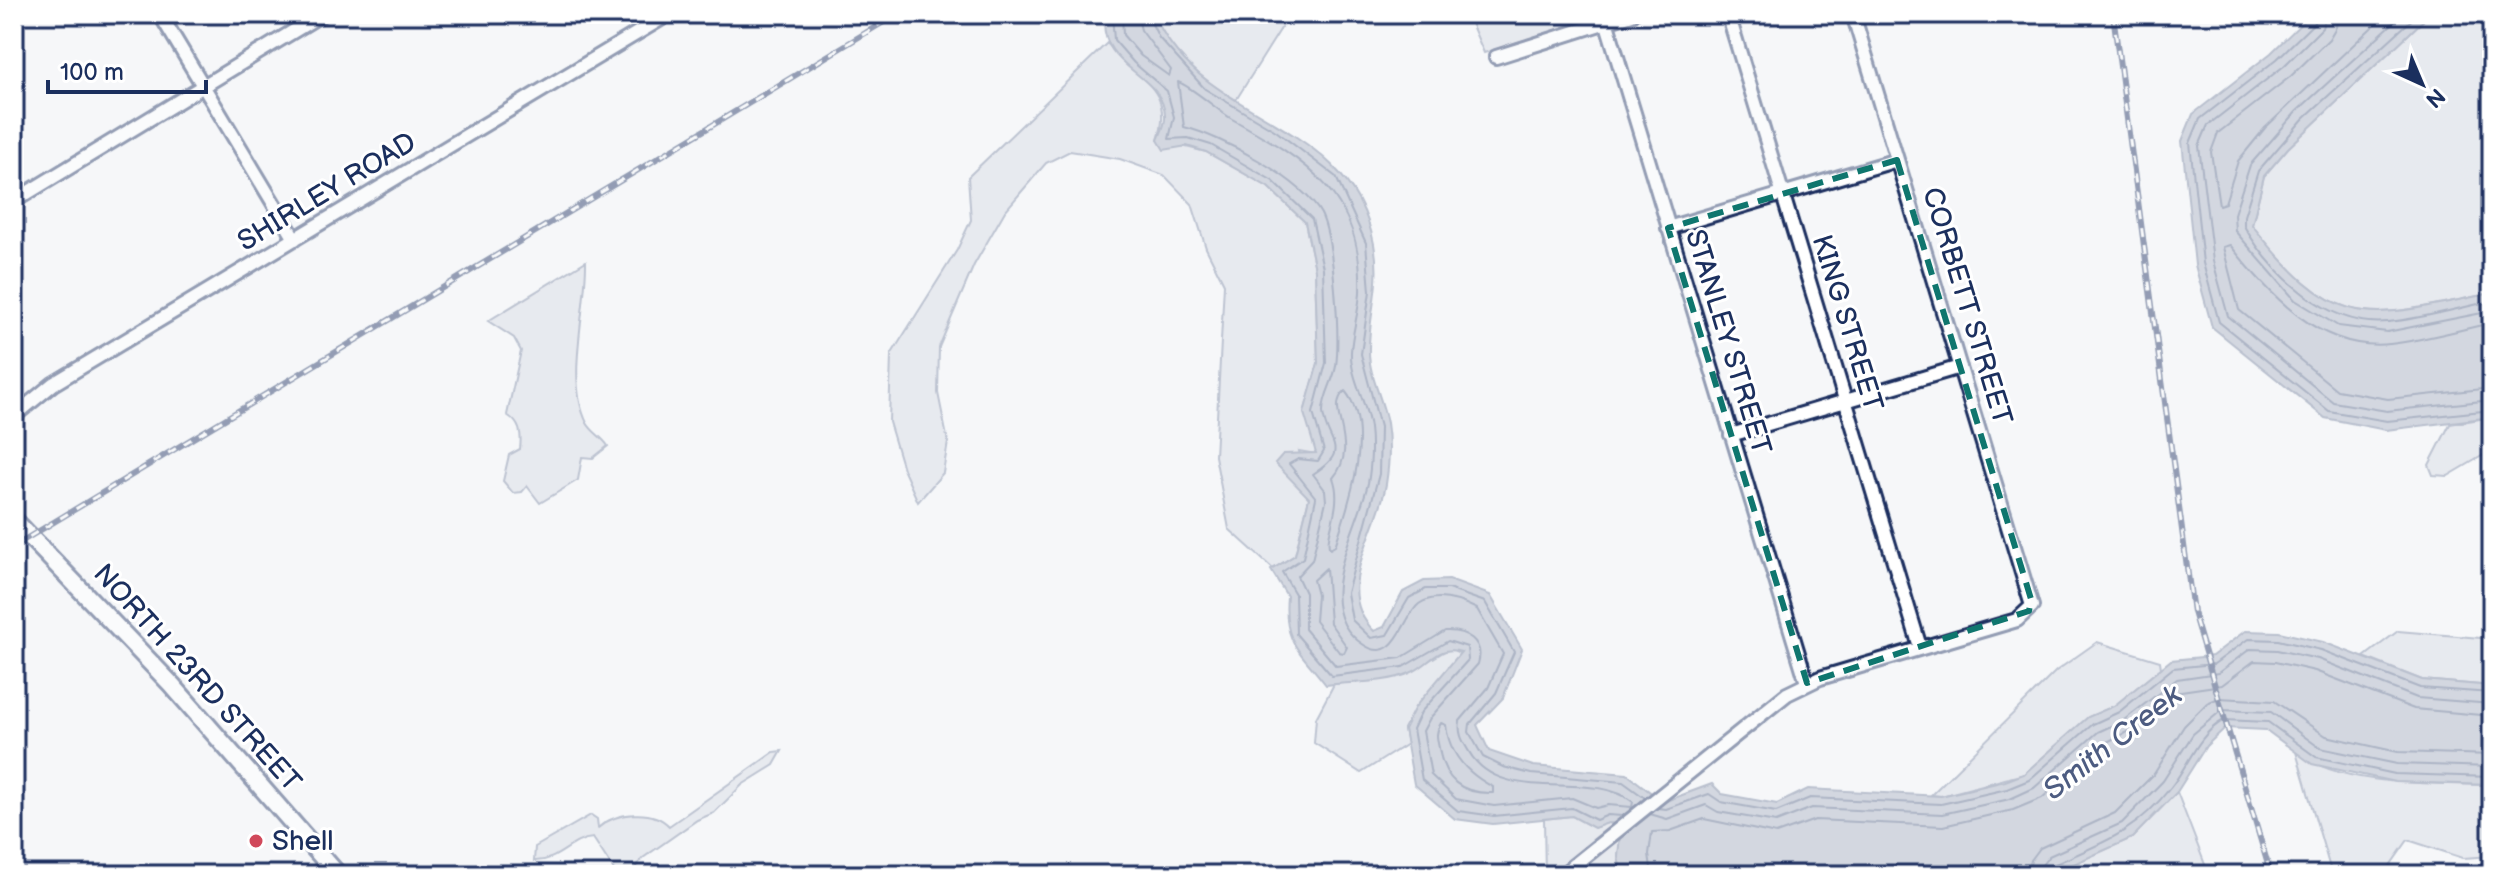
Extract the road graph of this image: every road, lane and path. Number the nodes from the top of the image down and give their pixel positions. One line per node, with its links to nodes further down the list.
1 (160, 14): 9 (street)
2 (322, 14): 9 (street)
3 (669, 14): 14 (street, SHIRLEY ROAD)
4 (1632, 14): 7 (street)
5 (1728, 14): 11 (street, KING STREET)
6 (1853, 14): 10 (street, CORBETT STREET)
7 (1605, 18): 8 (street); 13 (street, STANLEY STREET)
8 (1496, 57)
9 (202, 85): 12 (street); 14 (street)
10 (1897, 160): 11 (street); 15 (street, CORBETT STREET)
11 (1781, 195): 13 (street); 16 (street, KING STREET)
12 (14, 201)
13 (1668, 228): 18 (street, STANLEY STREET)
14 (295, 239): 17 (street, SHIRLEY ROAD)
15 (1960, 367): 16 (street); 20 (street, CORBETT STREET)
16 (1846, 400): 18 (street); 20 (street, KING STREET)
17 (14, 416)
18 (1731, 435): 21 (street, STANLEY STREET)
19 (14, 520): 22 (main road, NORTH 23RD STREET)
20 (1920, 647): 21 (street)
21 (1807, 683): 23 (street)
22 (338, 875)
23 (1562, 875)

